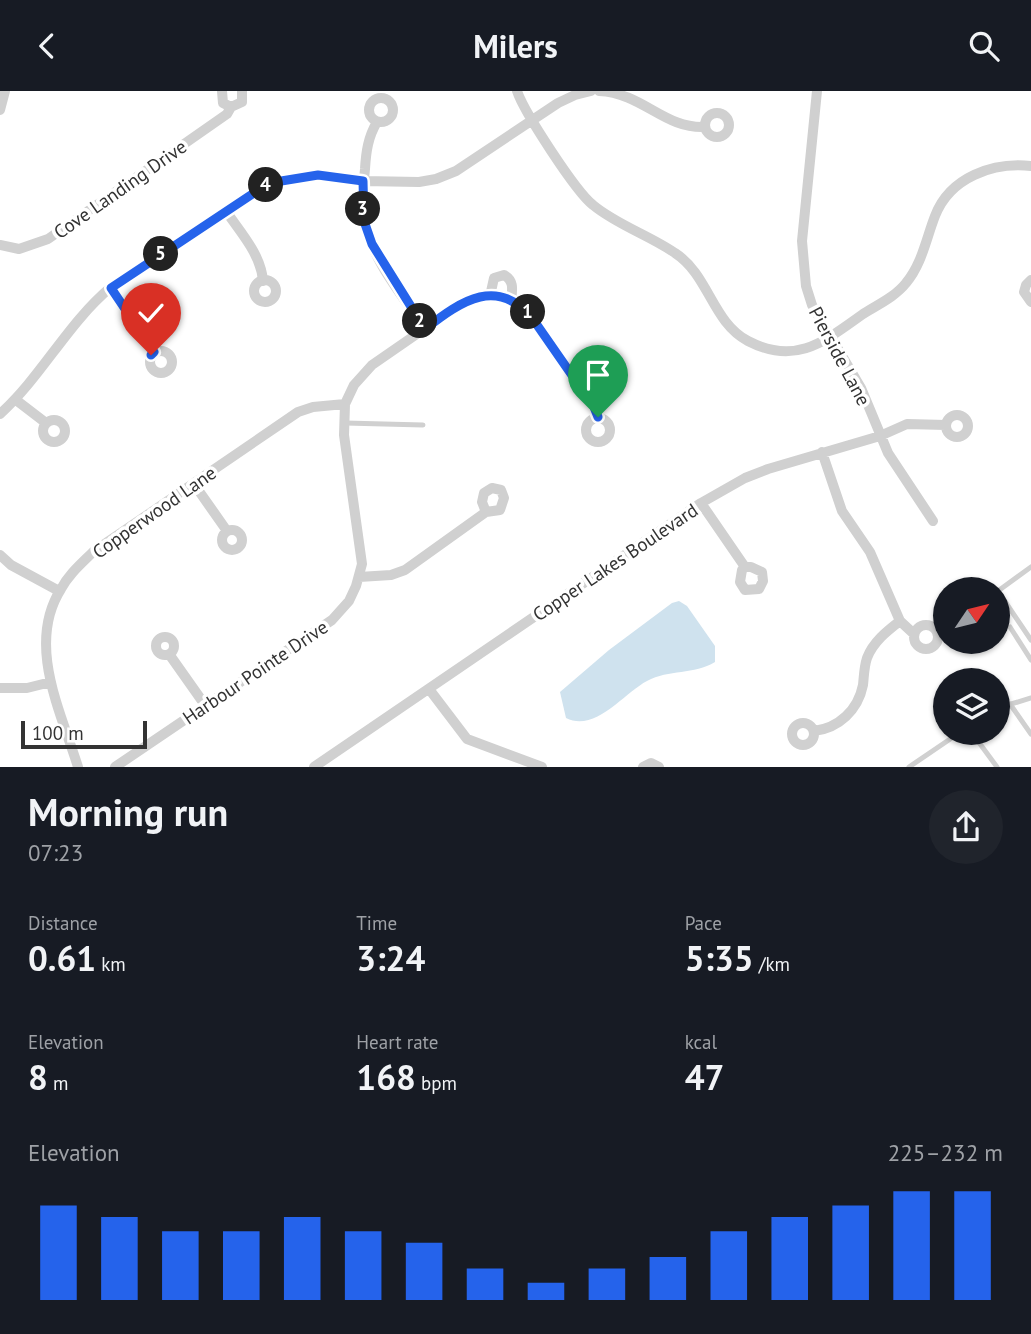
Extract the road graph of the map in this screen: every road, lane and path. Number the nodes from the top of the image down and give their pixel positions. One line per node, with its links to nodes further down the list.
1 (5, 91): 9 (street)
2 (222, 91): 8 (street)
3 (242, 91): 8 (street, Cove Landing Drive)
4 (517, 91): 10 (street)
5 (591, 91): 10 (street)
6 (599, 91): 12 (street)
7 (817, 91): 24 (street, Pierside Lane)
8 (231, 107): 16 (street, Cove Landing Drive)
9 (0, 110)
10 (532, 120): 14 (street); 24 (street)
11 (377, 122): 14 (street)
12 (705, 127)
13 (1031, 166): 24 (street)
14 (363, 181): 15 (street); 23 (street)
15 (226, 211): 18 (street); 19 (street)
16 (0, 245)
17 (1031, 280): 22 (street)
18 (262, 281)
19 (111, 288): 25 (street); 26 (street)
20 (490, 296): 21 (street); 21 (street); 23 (street, Harbour Pointe Drive)
21 (511, 301): 29 (street)
22 (1031, 302)
23 (425, 329): 27 (street, Harbour Pointe Drive)
24 (830, 338): 34 (street, Pierside Lane)
25 (154, 352)
26 (16, 400): 28 (street); 30 (street)
27 (345, 404): 31 (street, Harbour Pointe Drive); 36 (street, Copperwood Lane)
28 (0, 414)
29 (598, 417)
30 (46, 423)
31 (344, 423): 32 (lane); 44 (street, Harbour Pointe Drive)
32 (423, 425)
33 (946, 425): 34 (street, Copper Lakes Boulevard)
34 (880, 436): 35 (street, Copper Lakes Boulevard); 39 (street, Pierside Lane)
35 (822, 452): 37 (street, Copper Lakes Boulevard); 46 (street)
36 (194, 484): 40 (street); 45 (street, Copperwood Lane)
37 (702, 503): 42 (street); 54 (street, Copper Lakes Boulevard)
38 (486, 512): 44 (street)
39 (933, 521)
40 (227, 531)
41 (0, 555): 45 (street)
42 (745, 567)
43 (1031, 567): 49 (lane)
44 (359, 577): 57 (street, Harbour Pointe Drive)
45 (59, 591): 52 (street, Copperwood Lane)
46 (900, 621): 48 (street); 58 (street)
47 (1010, 627): 51 (lane)
48 (914, 634)
49 (1031, 640)
50 (169, 654): 57 (street)
51 (1031, 660)
52 (51, 682): 53 (street); 62 (street, Copperwood Lane)
53 (0, 688)
54 (429, 689): 64 (street, Copper Lakes Boulevard); 65 (street)
55 (1031, 698): 56 (lane)
56 (1010, 703): 59 (lane)
57 (205, 705): 63 (street, Harbour Pointe Drive)
58 (814, 731)
59 (1031, 734)
60 (941, 745): 68 (lane)
61 (981, 745): 69 (lane)
62 (78, 767)
63 (115, 767)
64 (314, 767)
65 (542, 767)
66 (643, 767): 67 (street)
67 (659, 767)
68 (909, 767)
69 (997, 767)

